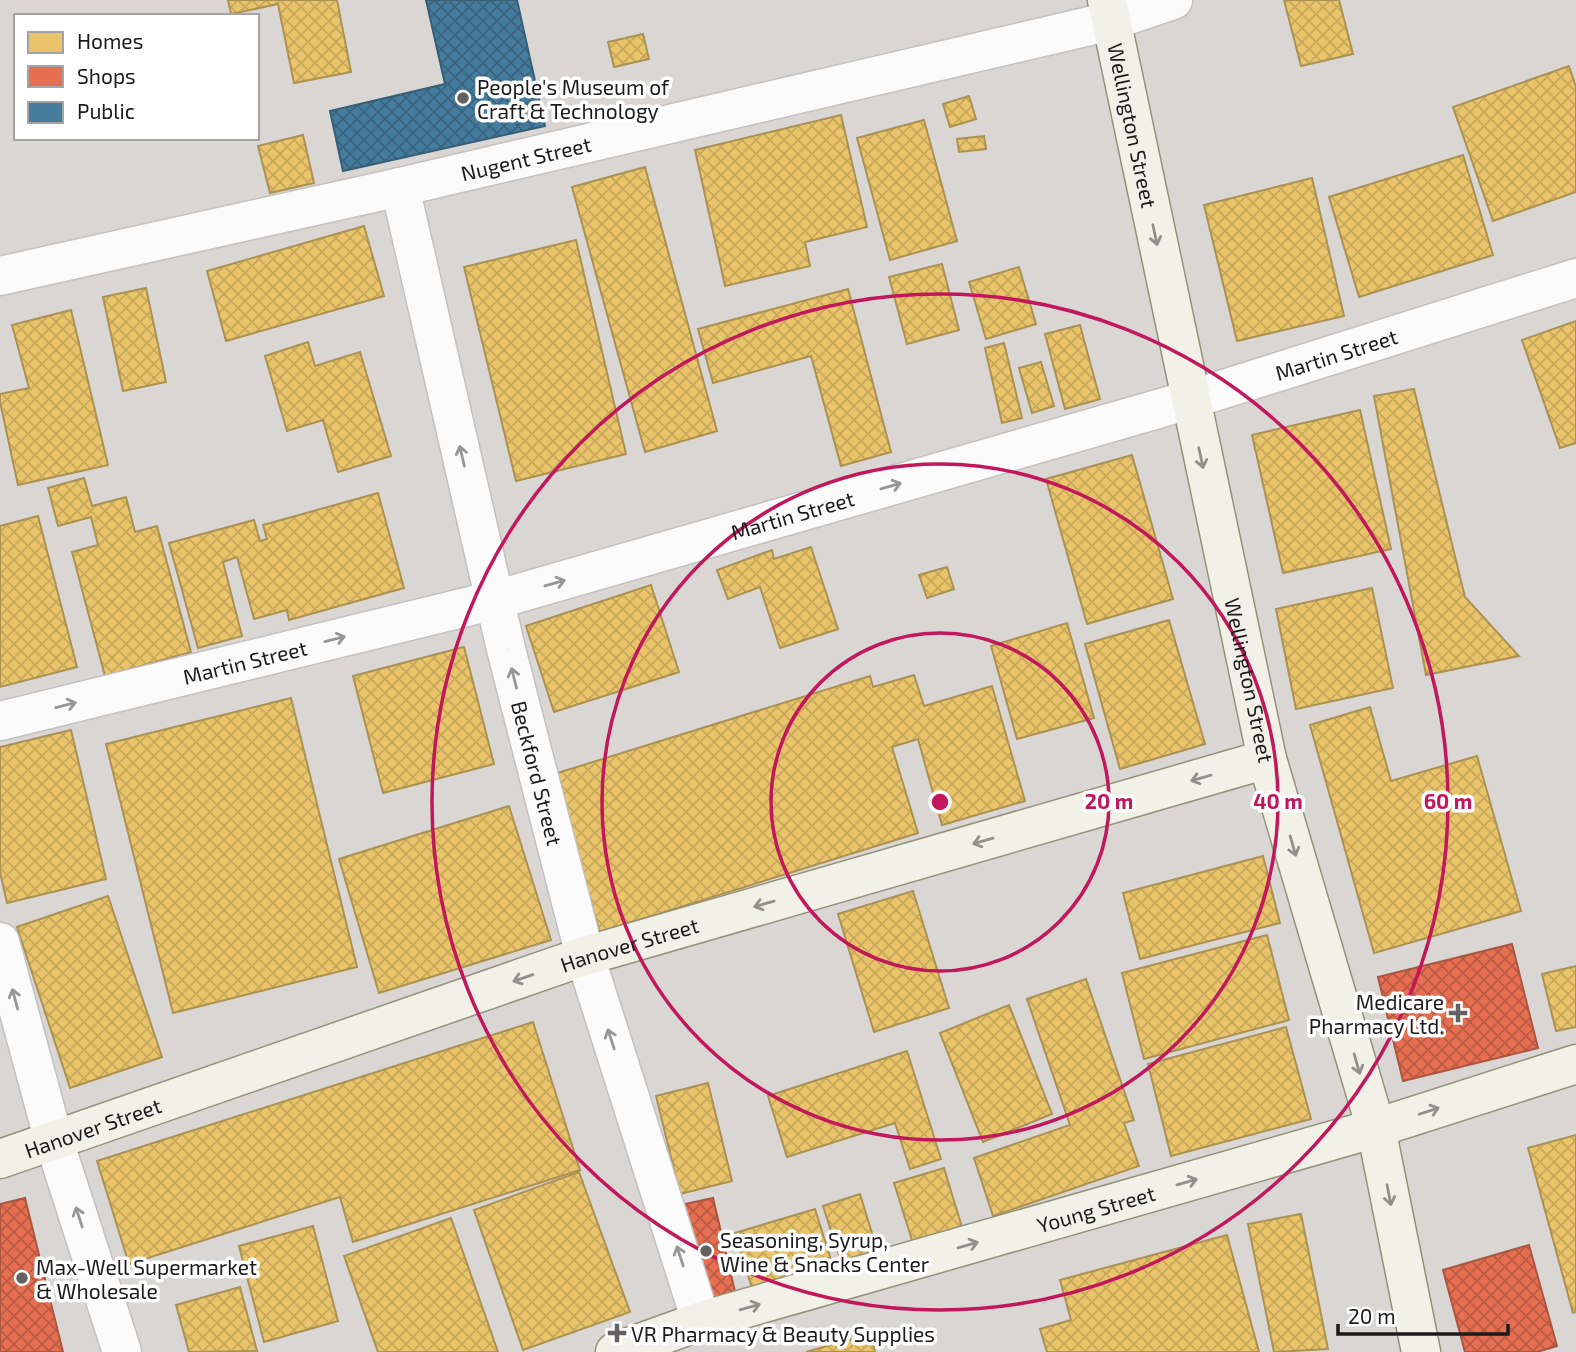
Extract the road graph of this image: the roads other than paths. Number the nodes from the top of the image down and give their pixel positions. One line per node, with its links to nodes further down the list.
1 (1173, 0): 2 (street, Nugent Street)
2 (1109, 10): 3 (street, Nugent Street); 6 (street, Wellington Street, one-way to 6)
3 (400, 187): 4 (street, Nugent Street); 7 (street, Beckford Street, one-way to 3)
4 (0, 276)
5 (1576, 278): 6 (street, Martin Street)
6 (1189, 400): 7 (street, Martin Street, one-way to 6); 9 (street, Wellington Street, one-way to 9)
7 (495, 600): 8 (street, Martin Street, one-way to 7); 11 (street, Beckford Street, one-way to 7)
8 (0, 721)
9 (1267, 759): 11 (street, Hanover Street, one-way to 11); 13 (street, Wellington Street, one-way to 13)
10 (0, 942): 14 (street, one-way to 10)
11 (585, 956): 14 (street, Hanover Street, one-way to 14); 16 (street, Beckford Street, one-way to 11)
12 (1576, 1064): 13 (street, Young Street, one-way to 12)
13 (1376, 1128): 16 (street, Young Street, one-way to 13); 19 (street, Wellington Street, one-way to 19)
14 (54, 1141): 15 (street, Hanover Street); 17 (street, one-way to 14)
15 (0, 1159)
16 (704, 1336): 18 (street, Young Street)
17 (122, 1352)
18 (615, 1352)
19 (1421, 1352)

